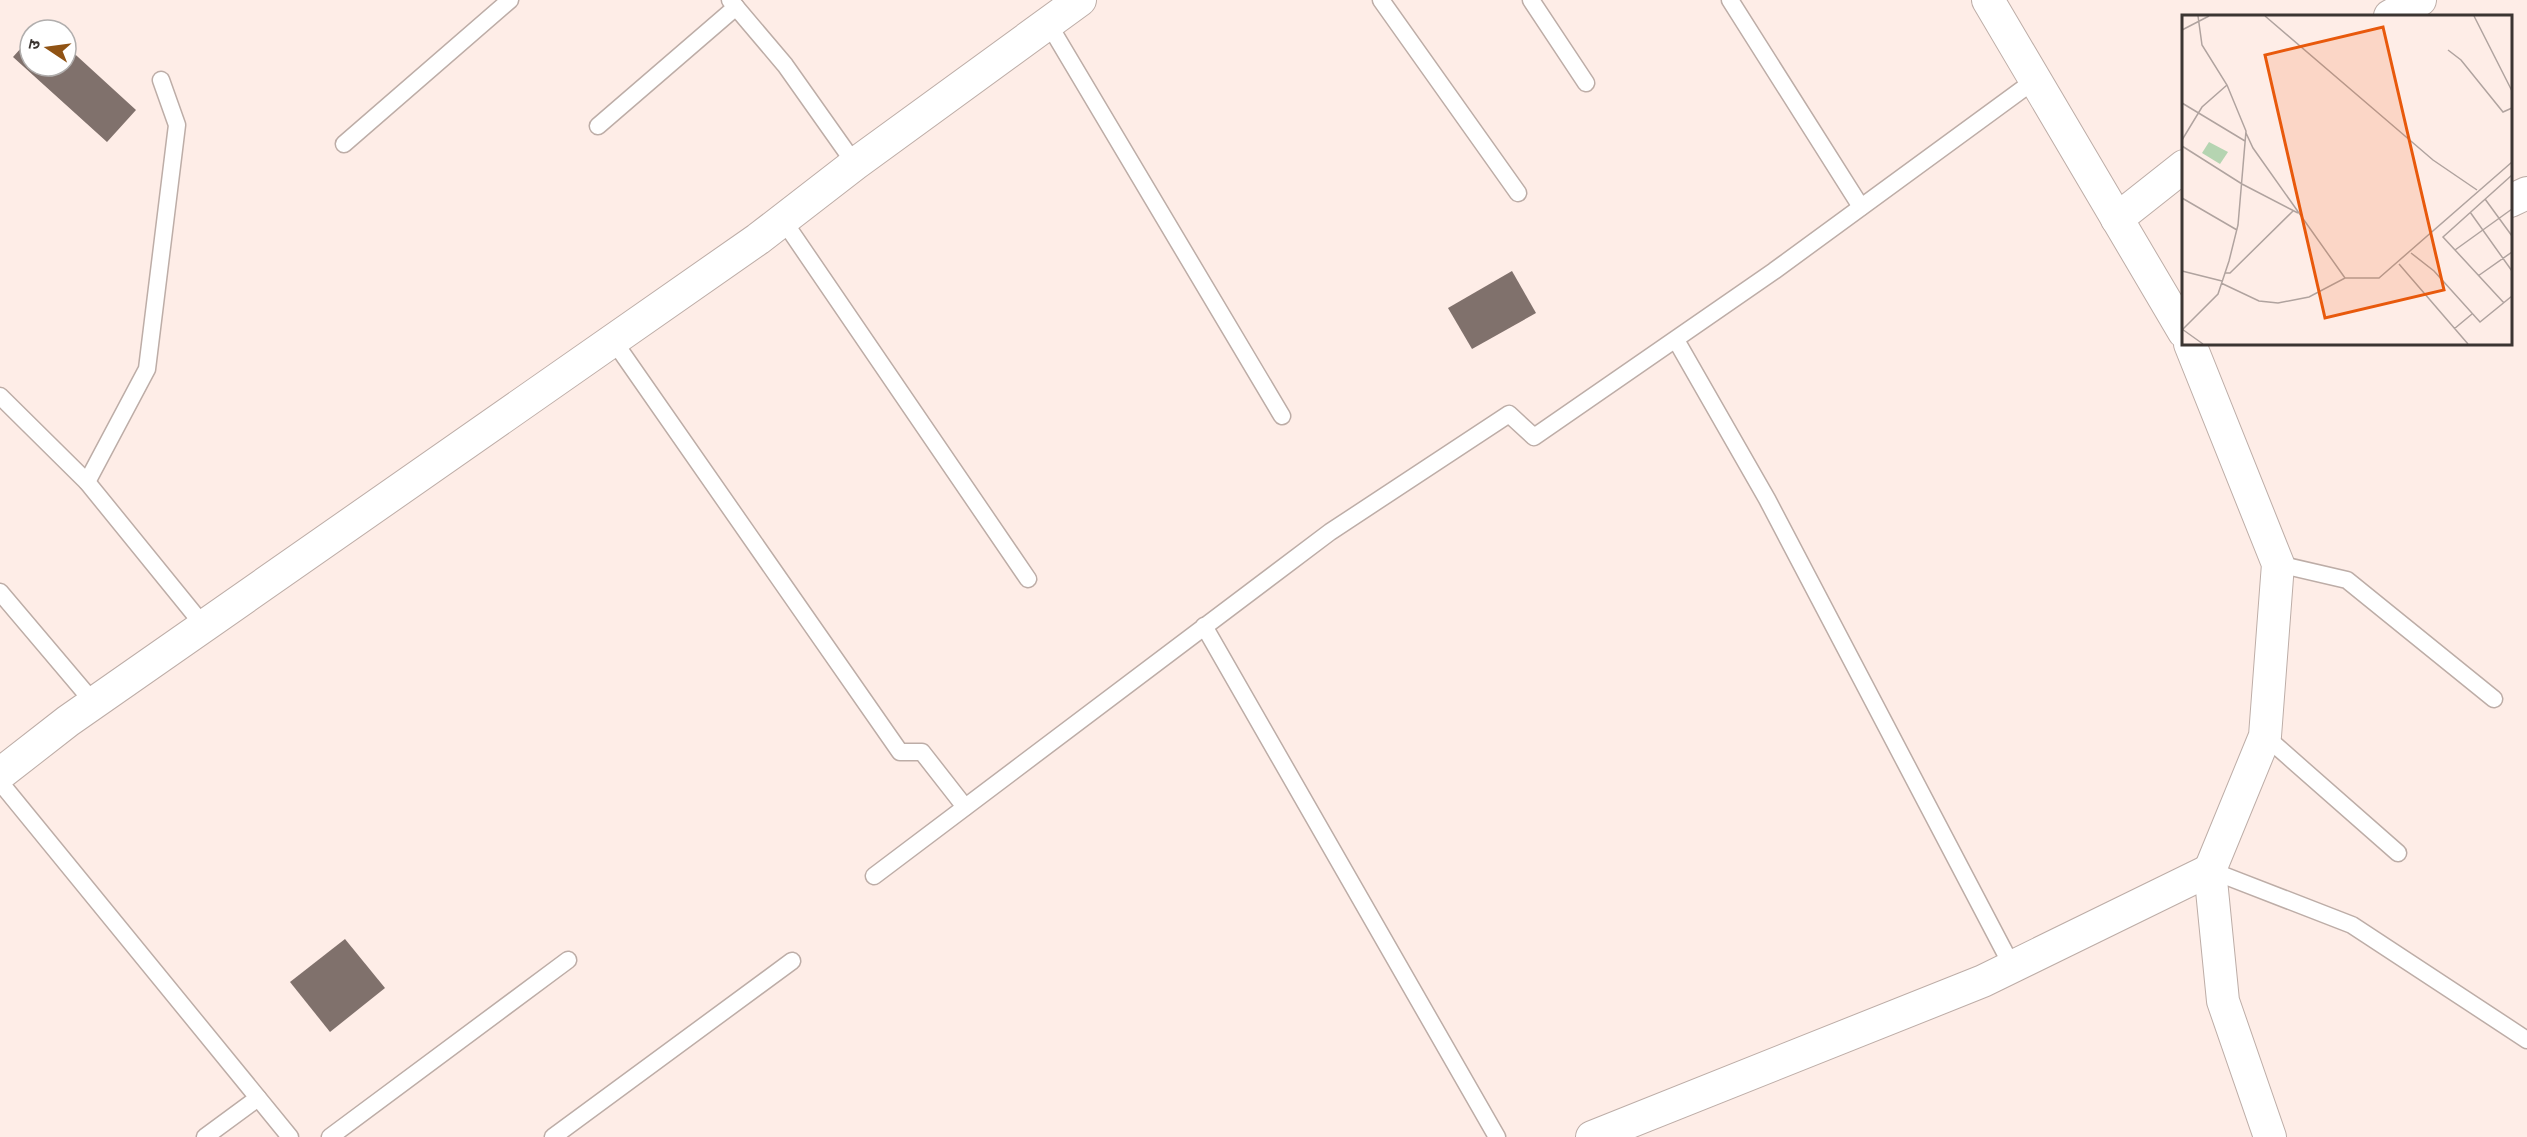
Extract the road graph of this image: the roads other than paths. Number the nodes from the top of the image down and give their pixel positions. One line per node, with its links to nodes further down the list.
1 (510, 0): 15 (lane)
2 (1080, 0): 10 (street)
3 (1381, 0): 19 (lane)
4 (1530, 0): 13 (lane)
5 (1730, 0): 21 (lane)
6 (1988, 0): 12 (street)
7 (2420, 0): 9 (street)
8 (733, 3): 14 (lane); 16 (lane)
9 (2392, 15)
10 (1048, 23): 16 (street); 29 (lane)
11 (161, 80): 30 (lane)
12 (2035, 80): 21 (lane); 22 (street)
13 (1586, 83)
14 (598, 126)
15 (344, 144)
16 (855, 164): 23 (street)
17 (2182, 168): 22 (street)
18 (2527, 193): 20 (street)
19 (1518, 194)
20 (2512, 200)
21 (1861, 207): 26 (lane)
22 (2117, 219): 24 (street)
23 (783, 220): 25 (street); 32 (lane)
24 (2182, 322)
25 (613, 340): 34 (street); 41 (lane)
26 (1676, 340): 35 (lane); 47 (lane)
27 (2196, 345): 31 (street)
28 (0, 396): 30 (lane)
29 (1282, 416)
30 (87, 482): 34 (lane)
31 (2278, 564): 36 (lane); 38 (street)
32 (1028, 579)
33 (0, 592): 37 (lane)
34 (204, 626): 37 (street)
35 (1204, 626): 41 (lane); 54 (lane)
36 (2494, 699)
37 (94, 703): 39 (street)
38 (2265, 736): 42 (lane); 43 (street)
39 (0, 774)
40 (0, 782): 49 (lane)
41 (965, 807): 44 (lane)
42 (2398, 853)
43 (2210, 870): 47 (street); 48 (lane); 56 (street)
44 (874, 876)
45 (568, 960): 52 (lane)
46 (792, 961): 53 (lane)
47 (2012, 966): 55 (street)
48 (2527, 1040)
49 (258, 1098): 50 (lane); 51 (lane)
50 (206, 1137)
51 (290, 1137)
52 (330, 1137)
53 (553, 1137)
54 (1497, 1137)
55 (1592, 1137)
56 (2270, 1137)

